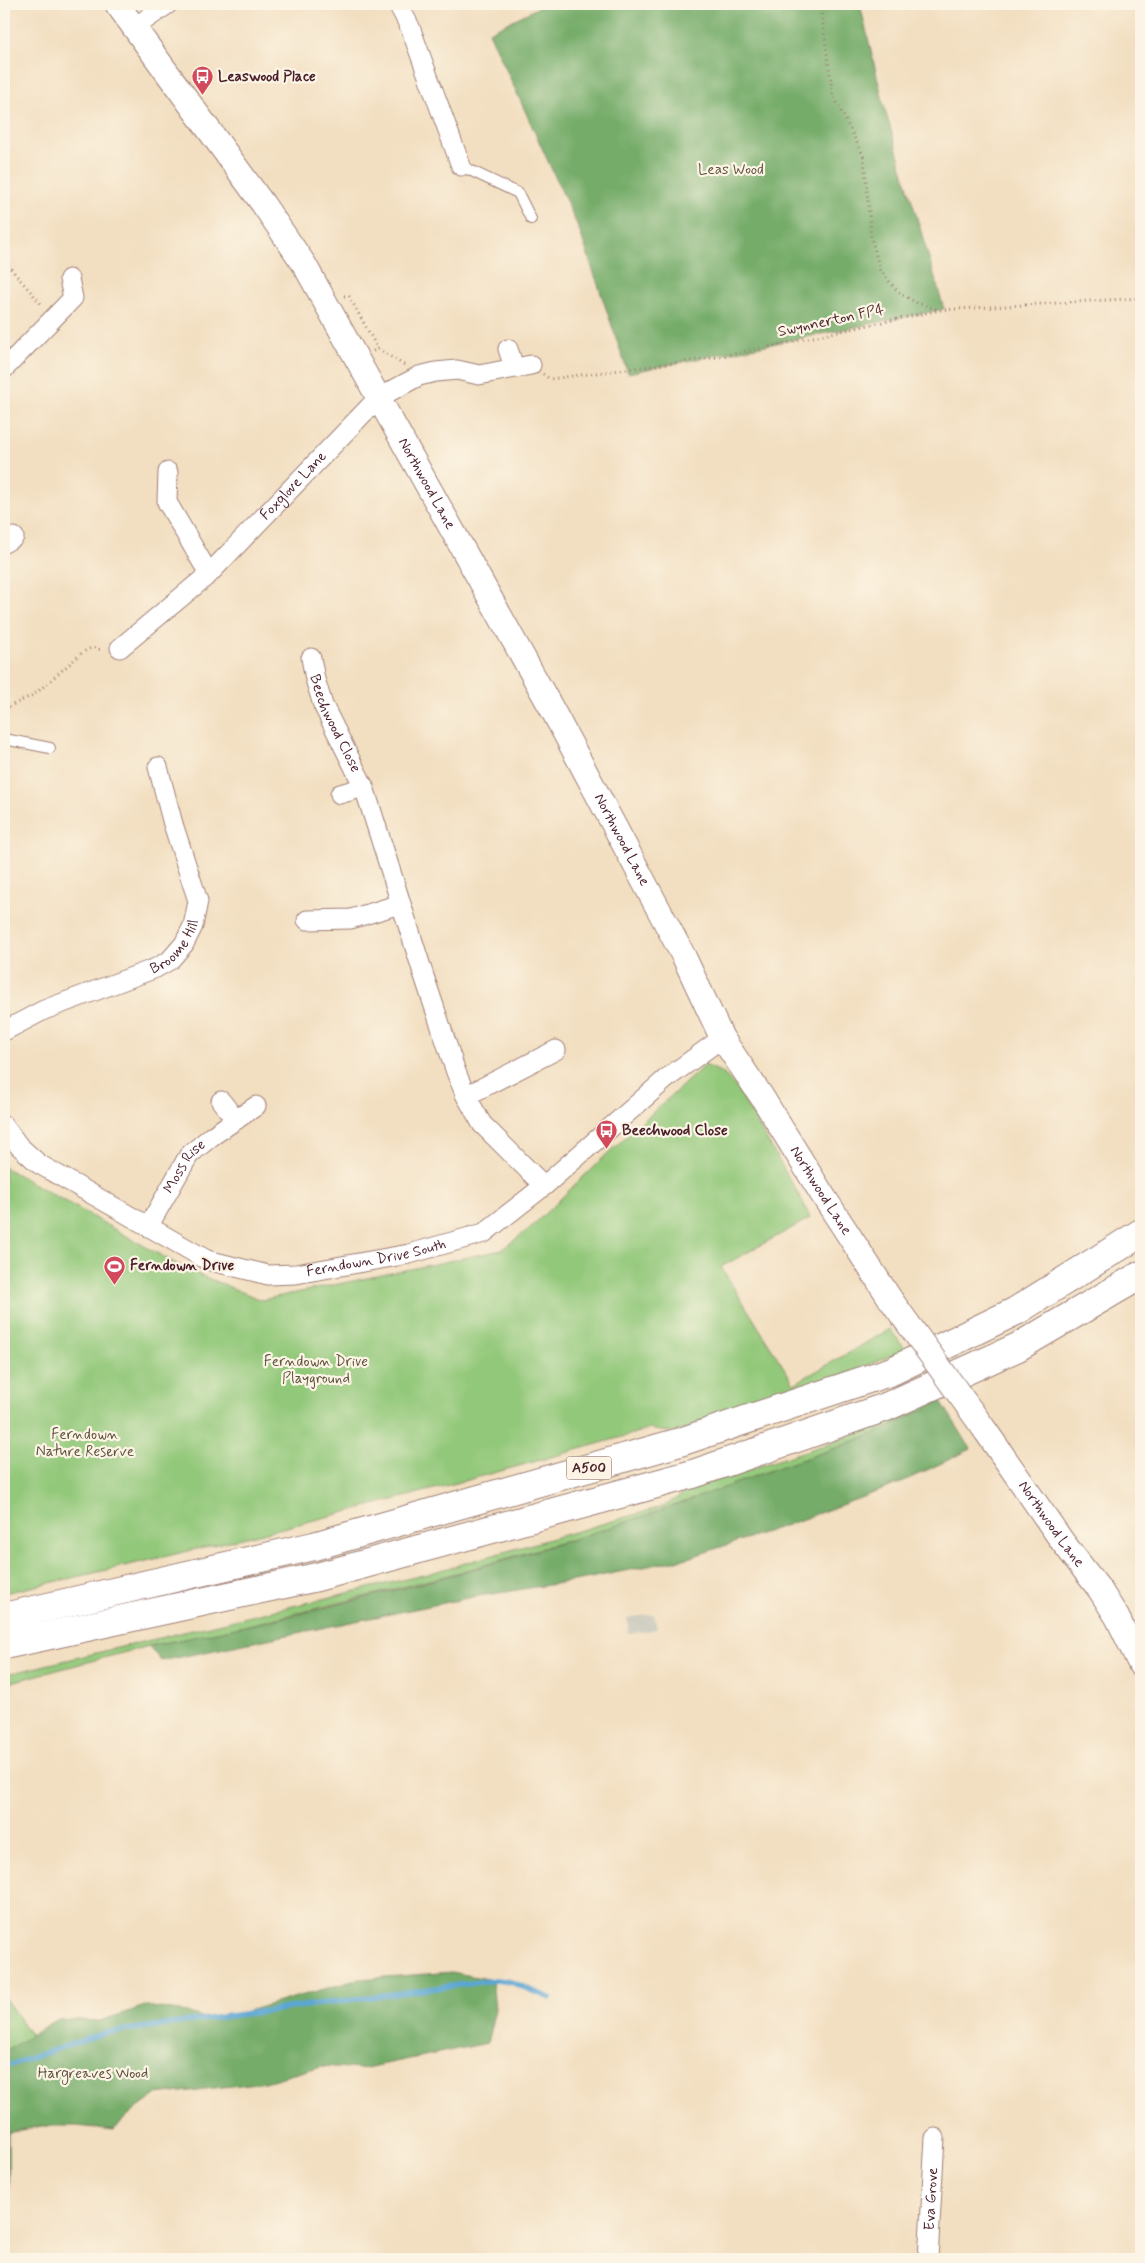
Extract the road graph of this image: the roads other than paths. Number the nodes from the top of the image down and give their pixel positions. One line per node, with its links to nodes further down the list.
1 (117, 4): 4 (street, Northwood Lane)
2 (168, 4): 4 (street)
3 (398, 4): 5 (street)
4 (135, 27): 10 (street, Northwood Lane)
5 (461, 166): 6 (lane)
6 (530, 219)
7 (69, 278): 9 (street)
8 (518, 361): 10 (street, Foxglove Lane)
9 (4, 369)
10 (378, 398): 12 (street, Foxglove Lane); 23 (street, Northwood Lane)
11 (168, 472): 12 (street)
12 (209, 574): 13 (street, Foxglove Lane)
13 (120, 648)
14 (312, 658): 18 (street, Beechwood Close)
15 (4, 739): 16 (lane)
16 (50, 748)
17 (158, 767): 22 (street, Broome Hill)
18 (364, 786): 19 (street, Beechwood Close); 20 (street, Beechwood Close)
19 (340, 794)
20 (400, 904): 21 (street); 25 (street, Beechwood Close)
21 (307, 920)
22 (4, 1031)
23 (722, 1038): 30 (street, Ferndown Drive South); 36 (street, Northwood Lane, bridge)
24 (556, 1050): 25 (street)
25 (466, 1096): 30 (street, Beechwood Close)
26 (221, 1101): 28 (street)
27 (256, 1106): 28 (street, Moss Rise)
28 (236, 1120): 31 (street, Moss Rise)
29 (4, 1126): 31 (street, Ferndown Drive South)
30 (544, 1186): 31 (street, Ferndown Drive South)
31 (148, 1226)
32 (1141, 1233): 34 (highway, A500)
33 (1141, 1275): 35 (highway, A500)
34 (4, 1617)
35 (4, 1645)
36 (1141, 1666)
37 (935, 2138): 38 (street, Eva Grove)
38 (928, 2259)

